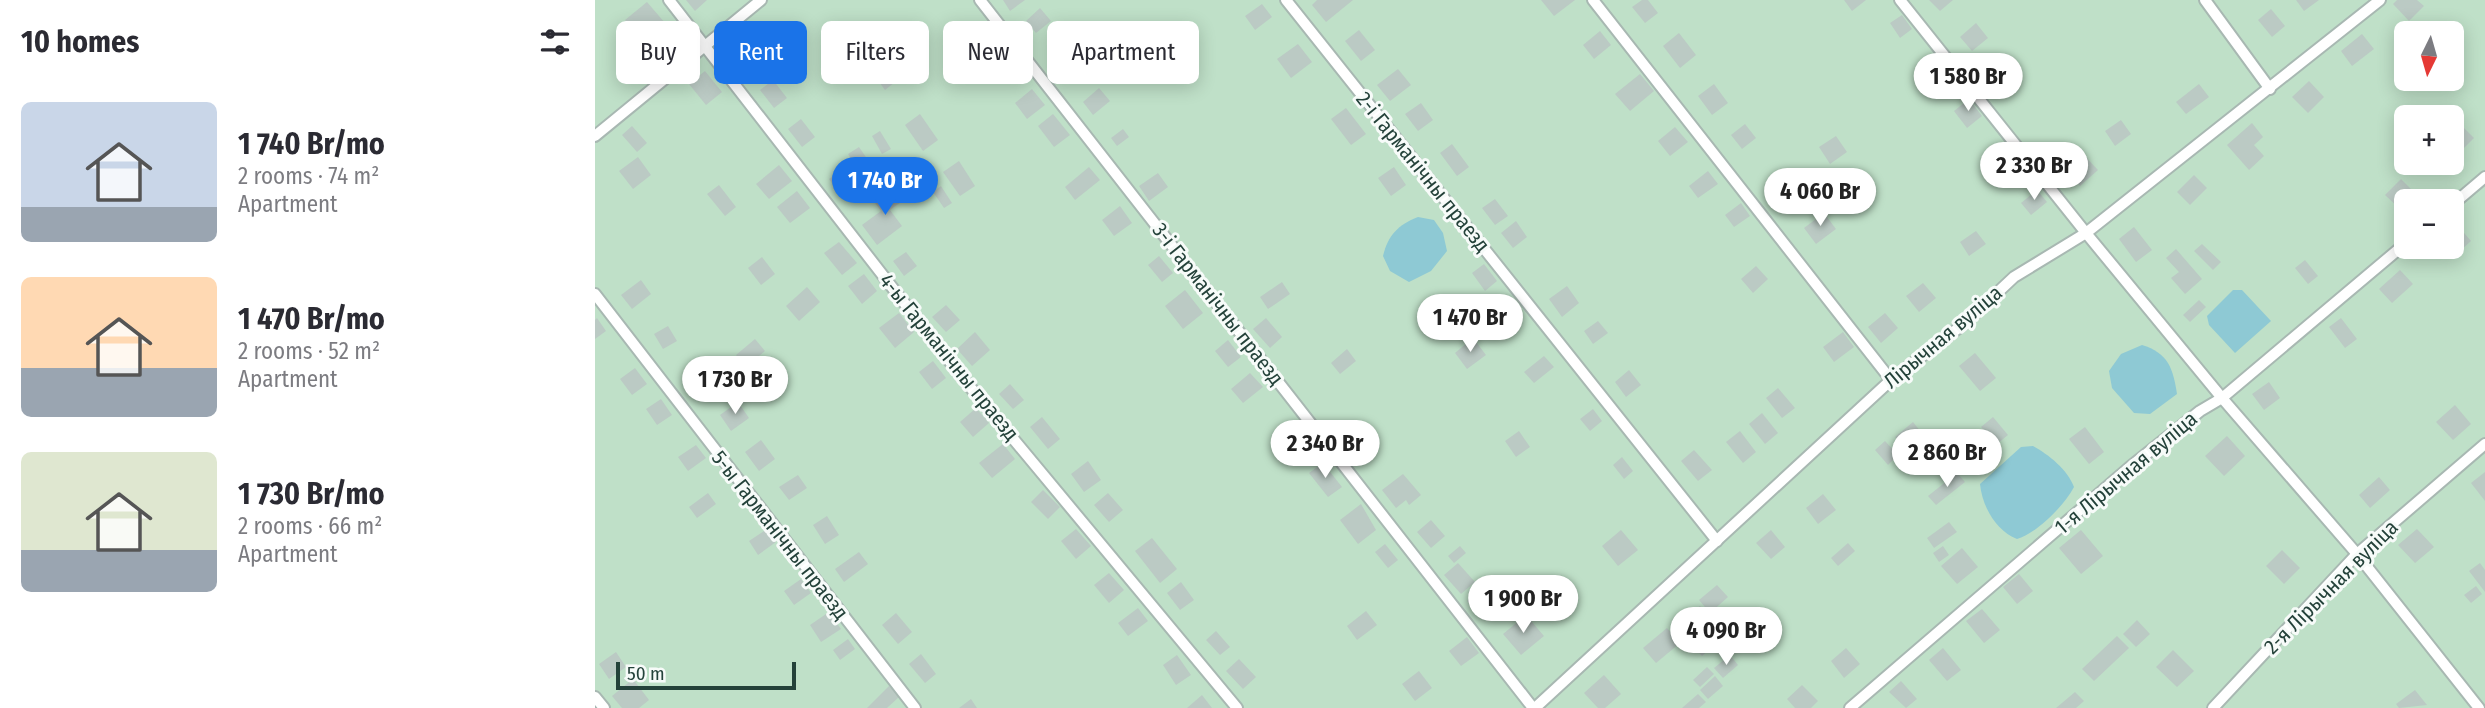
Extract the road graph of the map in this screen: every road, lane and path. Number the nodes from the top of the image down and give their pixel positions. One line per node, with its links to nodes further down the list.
1 (669, 0): 9 (lane, 4-ы Гарманічны праезд)
2 (761, 0): 9 (lane)
3 (980, 0): 26 (lane, 3-і Гарманічны праезд)
4 (1286, 0): 20 (lane, 2-і Гарманічны праезд)
5 (1593, 0): 17 (lane)
6 (1900, 0): 14 (lane)
7 (2205, 0): 10 (lane)
8 (2380, 0): 10 (lane, Лірычная вуліца)
9 (705, 46): 11 (lane); 25 (lane, 4-ы Гарманічны праезд)
10 (2270, 89): 14 (lane, Лірычная вуліца)
11 (595, 136)
12 (2485, 177): 13 (lane)
13 (2464, 195)
14 (2086, 233): 17 (lane, Лірычная вуліца); 18 (lane)
15 (2394, 253): 18 (lane, 1-я Лірычная вуліца)
16 (595, 294): 24 (lane, 5-ы Гарманічны праезд)
17 (1891, 380): 20 (lane, Лірычная вуліца)
18 (2221, 398): 21 (lane); 27 (lane, 1-я Лірычная вуліца)
19 (2485, 444): 21 (lane, 2-я Лірычная вуліца)
20 (1717, 541): 26 (lane, Лірычная вуліца)
21 (2357, 554): 28 (lane, 2-я Лірычная вуліца); 29 (lane)
22 (595, 696): 23 (lane)
23 (604, 708)
24 (915, 708)
25 (1237, 708)
26 (1534, 708)
27 (1850, 708)
28 (2213, 708)
29 (2479, 708)

